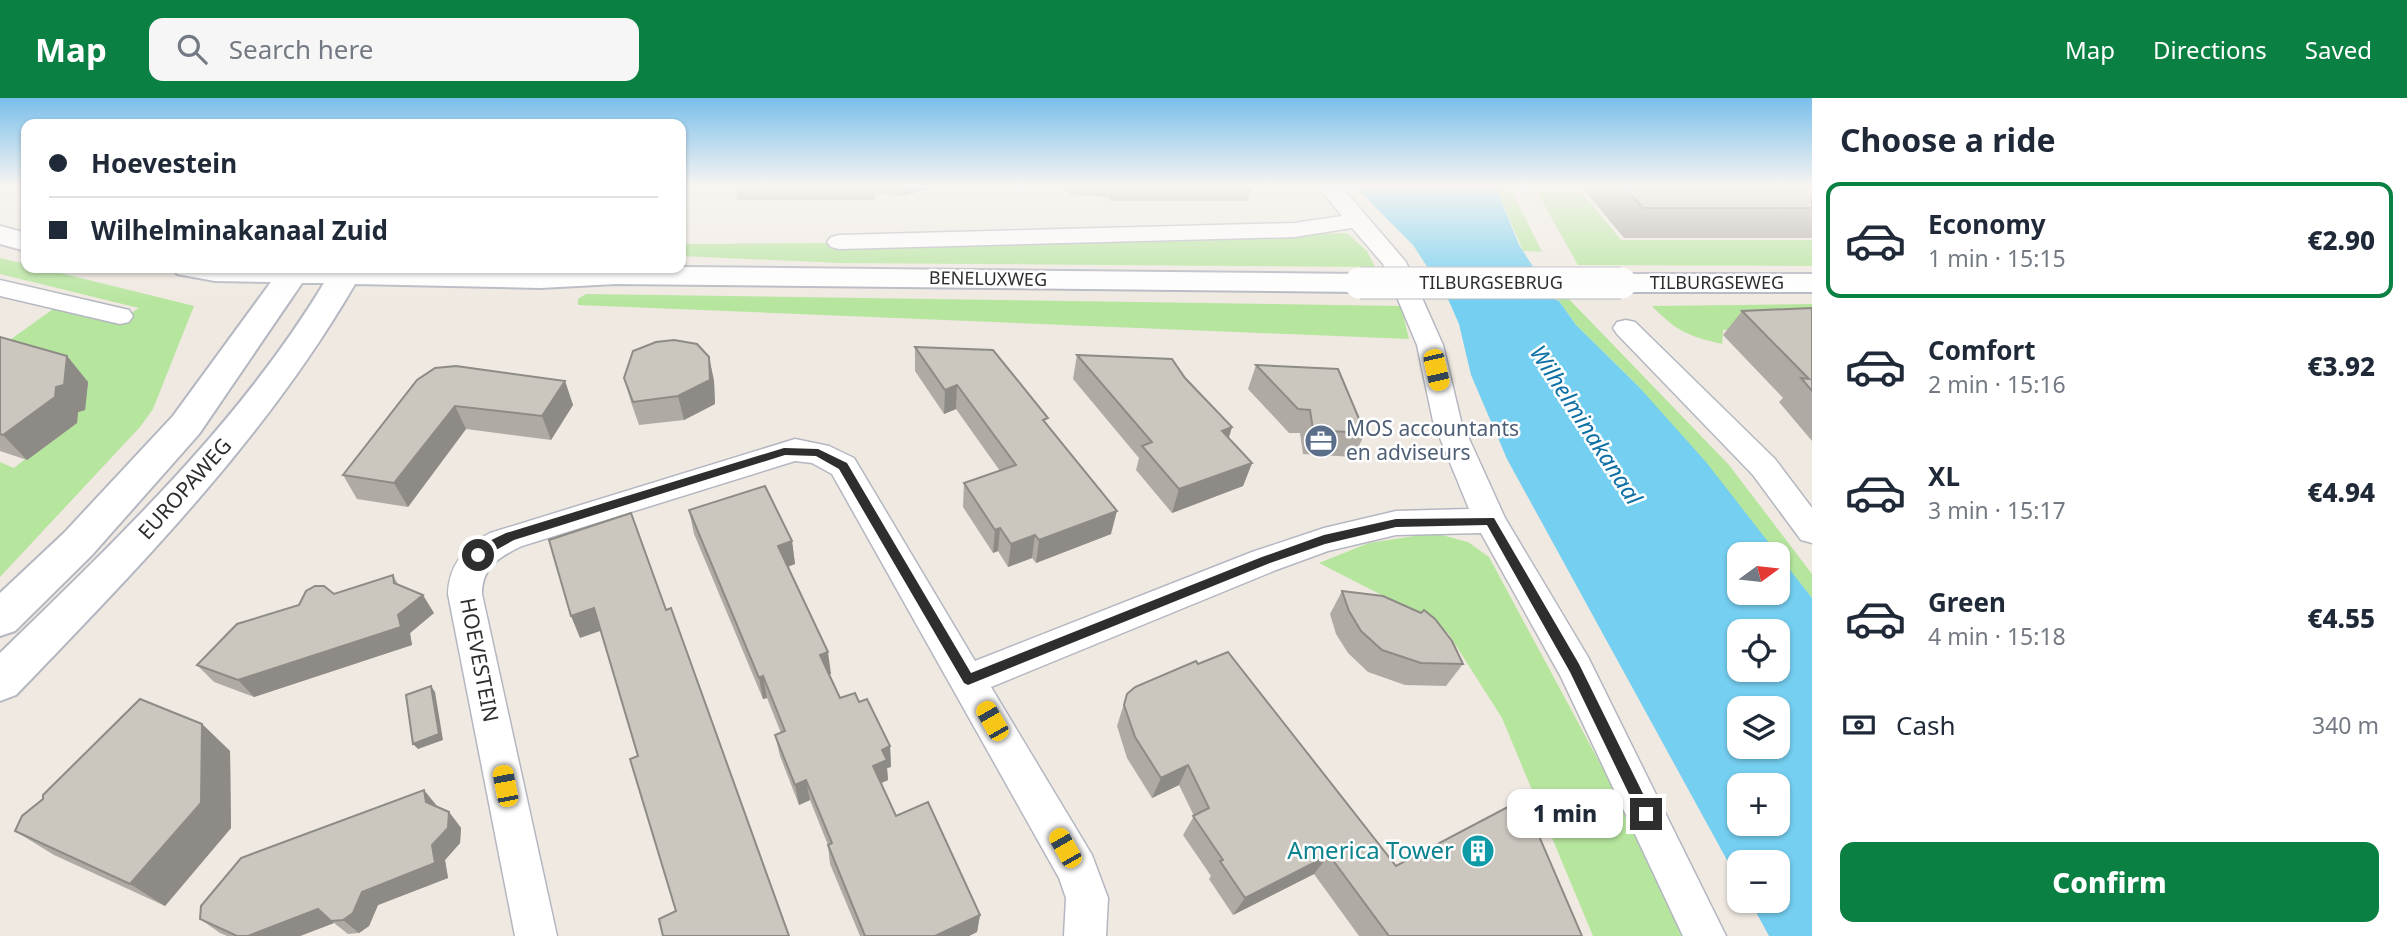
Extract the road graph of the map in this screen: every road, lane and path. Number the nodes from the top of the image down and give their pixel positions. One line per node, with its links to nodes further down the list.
1 (1333, 224): 5 (street)
2 (1363, 224): 17 (street)
3 (0, 235): 4 (main road)
4 (21, 241)
5 (839, 242)
6 (294, 273): 19 (main road, EUROPAWEG)
7 (346, 273): 21 (main road, EUROPAWEG)
8 (395, 273): 10 (main road, BENELUXWEG)
9 (607, 273): 10 (main road, BENELUXWEG)
10 (616, 275): 11 (main road, BENELUXWEG)
11 (1360, 283): 12 (main road, TILBURGSEBRUG, bridge)
12 (1621, 283): 13 (main road, TILBURGSEWEG)
13 (1812, 283)
14 (0, 288): 15 (street)
15 (120, 316)
16 (1626, 327): 18 (street)
17 (1490, 521): 20 (street); 24 (street)
18 (1812, 531)
19 (0, 619)
20 (968, 680): 22 (street, HOEVESTEIN); 23 (street, HOEVESTEIN)
21 (0, 682)
22 (536, 936)
23 (1085, 936)
24 (1705, 936)

